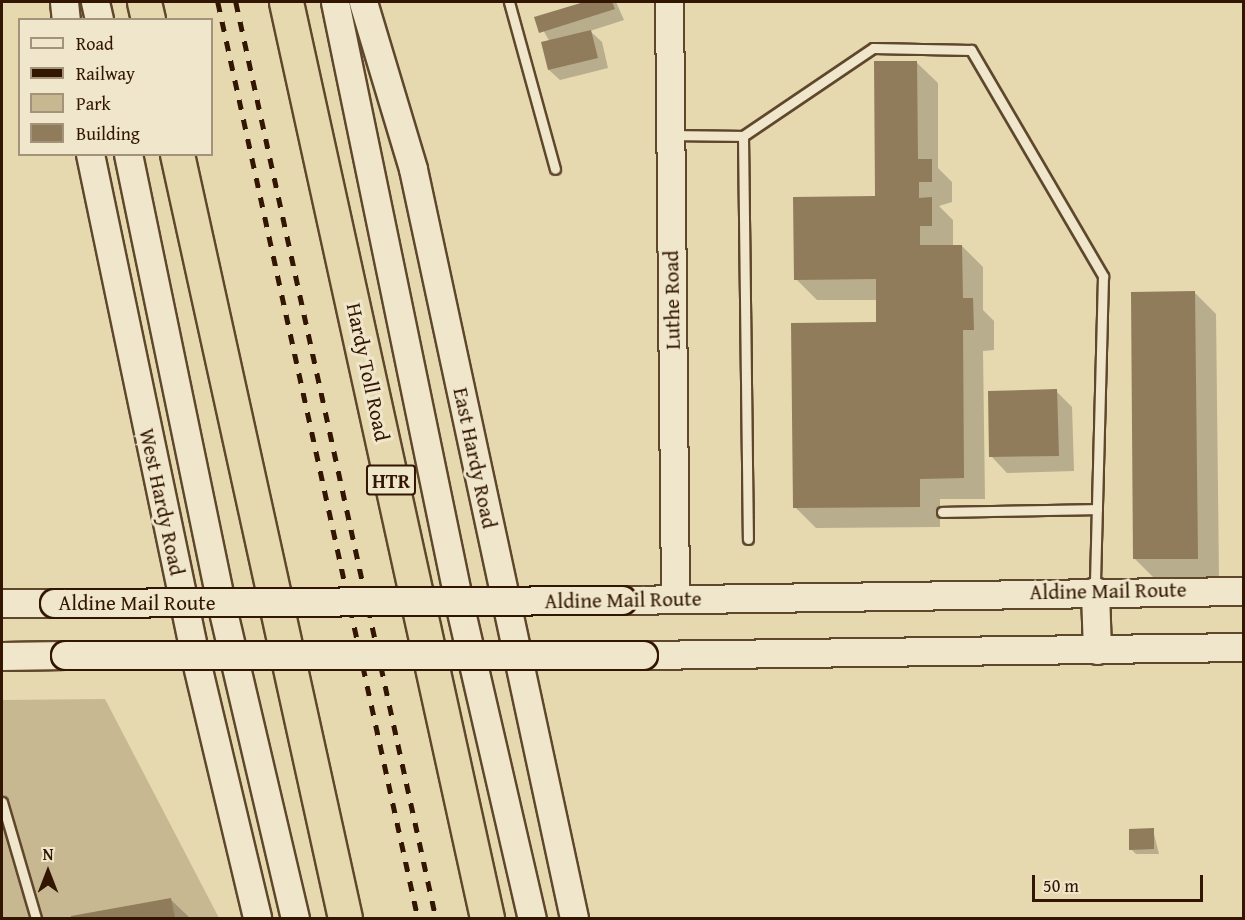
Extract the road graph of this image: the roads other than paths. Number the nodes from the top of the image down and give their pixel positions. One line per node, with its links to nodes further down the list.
1 (64, 2): 9 (main road)
2 (95, 2): 10 (main road)
3 (144, 2): 11 (highway)
4 (286, 2): 37 (highway, Hardy Toll Road / HTR)
5 (335, 2): 26 (main road)
6 (363, 2): 39 (main road, East Hardy Road)
7 (509, 2): 17 (lane)
8 (669, 2): 12 (main road, Luthe Road)
9 (66, 18)
10 (99, 18)
11 (148, 18)
12 (670, 135): 13 (lane); 23 (main road, Luthe Road)
13 (743, 136): 18 (lane); 20 (lane)
14 (90, 156): 35 (main road, West Hardy Road)
15 (128, 156): 25 (main road)
16 (177, 156): 36 (highway)
17 (555, 169)
18 (1097, 509): 19 (lane); 21 (lane)
19 (942, 512)
20 (748, 539)
21 (1095, 591): 22 (main road, Aldine Mail Route); 23 (main road, Aldine Mail Route); 28 (main road)
22 (1244, 591)
23 (675, 598): 26 (main road, Aldine Mail Route, bridge)
24 (2, 603): 25 (main road, Aldine Mail Route, bridge)
25 (221, 603): 26 (main road, Aldine Mail Route, bridge); 30 (main road)
26 (459, 603): 31 (main road)
27 (1244, 647): 28 (main road)
28 (1097, 650): 31 (main road, bridge)
29 (2, 656): 30 (main road, bridge)
30 (234, 656): 31 (main road, bridge); 33 (main road)
31 (472, 656): 38 (main road)
32 (2, 802): 34 (lane)
33 (294, 915)
34 (36, 918)
35 (257, 918)
36 (345, 918)
37 (487, 918)
38 (532, 918)
39 (574, 918)

